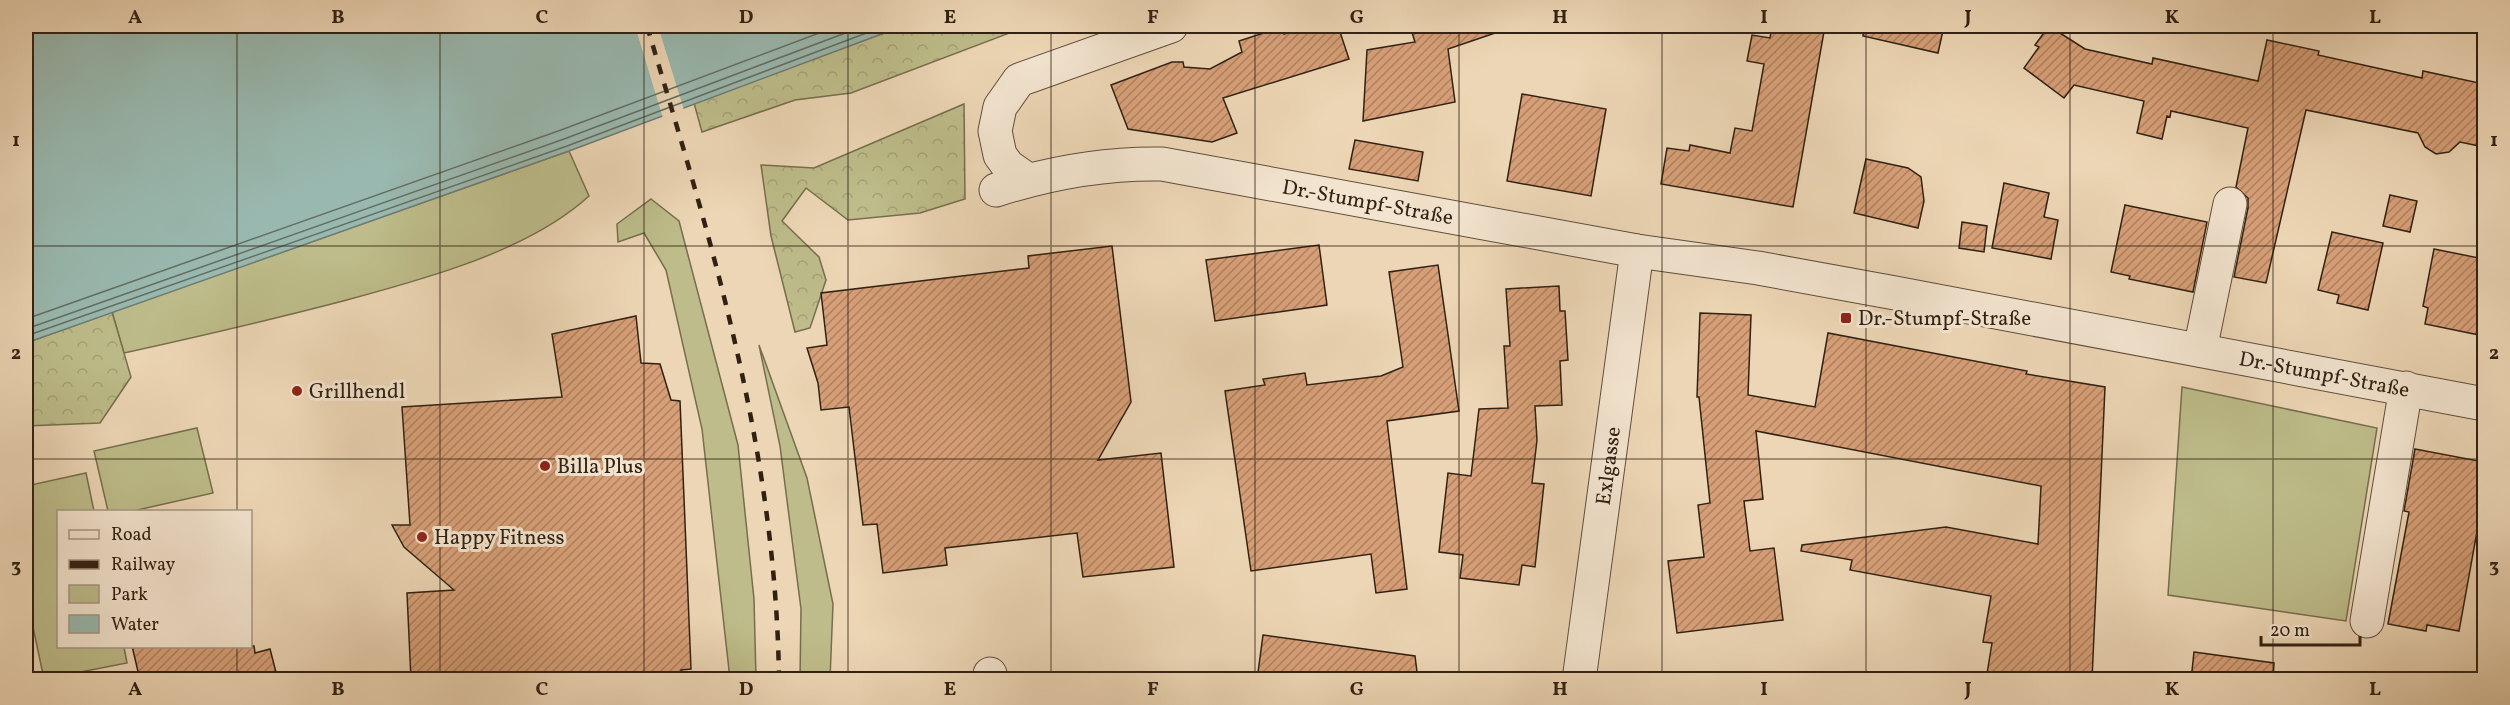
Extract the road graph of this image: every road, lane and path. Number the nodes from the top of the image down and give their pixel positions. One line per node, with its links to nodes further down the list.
1 (1171, 26): 2 (street)
2 (1028, 180): 3 (street, Dr.-Stumpf-Straße); 5 (street, Dr.-Stumpf-Straße)
3 (996, 190)
4 (2230, 204): 6 (street)
5 (1637, 251): 6 (street, Dr.-Stumpf-Straße); 10 (street, Exlgasse)
6 (2200, 350): 7 (street, Dr.-Stumpf-Straße)
7 (2406, 388): 8 (street, Dr.-Stumpf-Straße); 9 (street)
8 (2484, 404)
9 (2367, 621)
10 (1578, 680)

